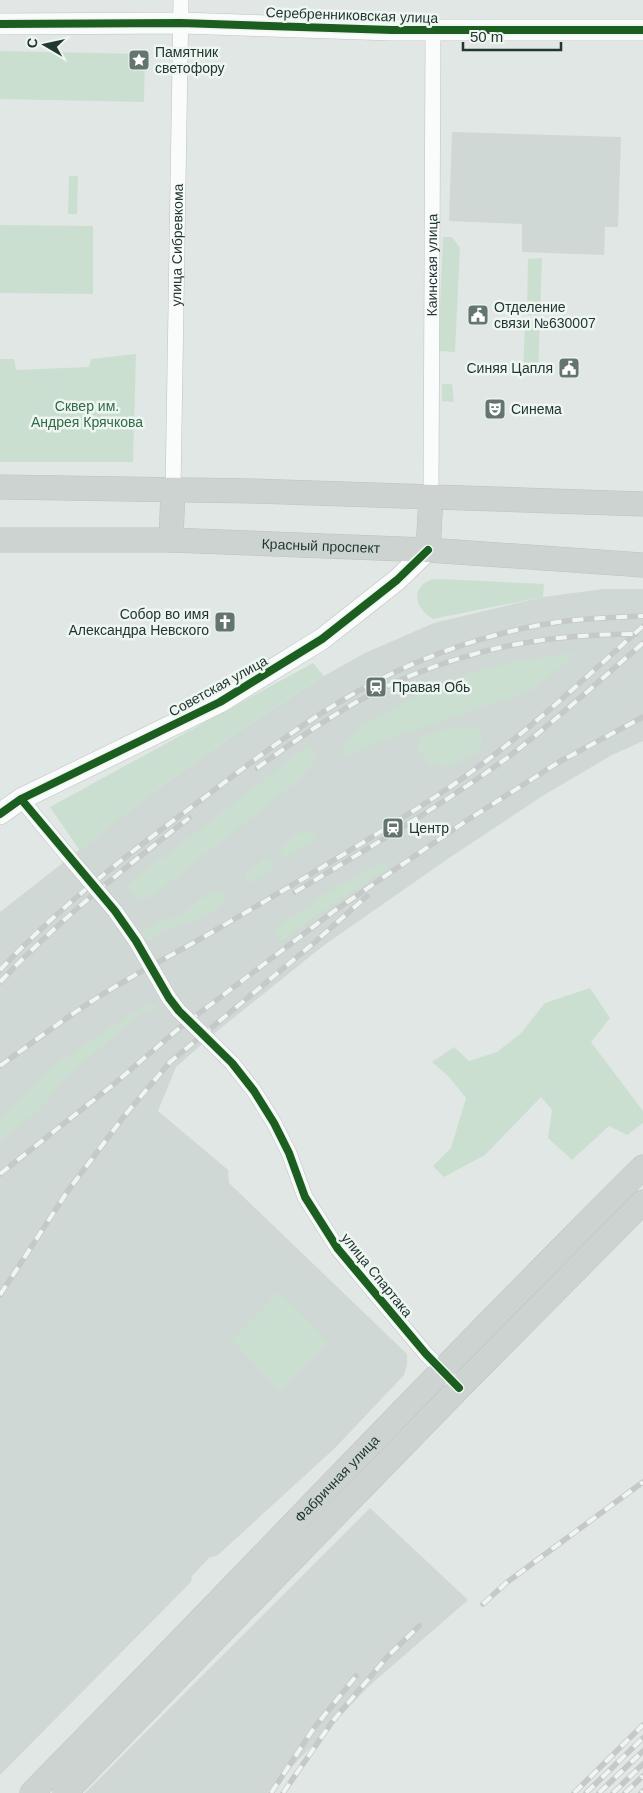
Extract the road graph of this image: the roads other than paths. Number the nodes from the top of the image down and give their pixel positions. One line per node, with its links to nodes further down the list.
1 (181, 0): 2 (street, улица Сибревкома)
2 (181, 23): 3 (street, Серебренниковская улица); 5 (street, Серебренниковская улица); 7 (street, улица Сибревкома)
3 (0, 24)
4 (643, 30): 5 (street, Серебренниковская улица)
5 (433, 31): 8 (street, Каинская улица)
6 (0, 487): 7 (main road)
7 (173, 490): 8 (main road); 11 (main road)
8 (431, 497): 9 (main road); 13 (main road)
9 (637, 508)
10 (0, 540): 11 (main road, Красный проспект)
11 (171, 540): 13 (main road, Красный проспект)
12 (643, 545): 14 (main road)
13 (428, 550): 14 (main road, Красный проспект); 16 (street, Советская улица)
14 (614, 563): 15 (main road, Красный проспект)
15 (643, 565)
16 (21, 799): 17 (street, Советская улица); 20 (street, улица Спартака, bridge)
17 (0, 814)
18 (643, 1166): 20 (main road, Фабричная улица)
19 (643, 1202): 21 (main road, Фабричная улица)
20 (442, 1372): 21 (street, улица Спартака); 22 (main road, Фабричная улица)
21 (459, 1388): 23 (main road, Фабричная улица)
22 (32, 1793)
23 (65, 1793)

